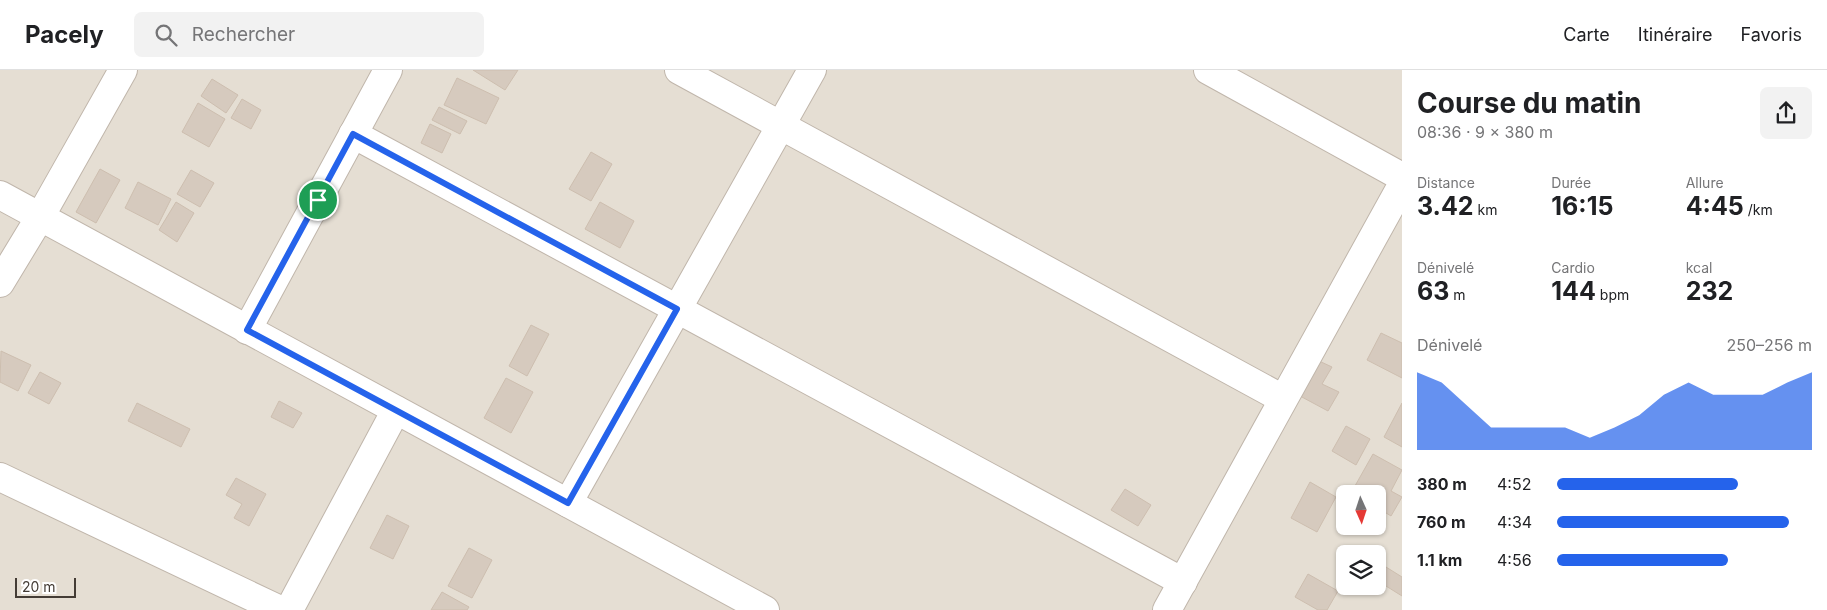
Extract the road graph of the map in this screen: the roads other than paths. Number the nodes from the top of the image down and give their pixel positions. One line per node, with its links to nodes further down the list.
1 (123, 70): 11 (street)
2 (388, 70): 7 (street)
3 (679, 70): 6 (street)
4 (812, 70): 6 (street)
5 (1208, 70): 8 (street)
6 (781, 126): 13 (street); 15 (street)
7 (353, 134): 13 (street); 14 (street)
8 (1402, 177)
9 (1402, 185): 15 (street)
10 (0, 195): 11 (street)
11 (40, 217): 12 (street); 14 (street)
12 (0, 283)
13 (677, 309): 18 (street); 19 (street)
14 (247, 330): 16 (street)
15 (1284, 399): 19 (street)
16 (396, 410): 18 (street); 21 (street)
17 (0, 477): 20 (street)
18 (568, 503): 22 (street)
19 (1182, 582): 23 (street)
20 (280, 610)
21 (289, 610)
22 (765, 610)
23 (1167, 610)

